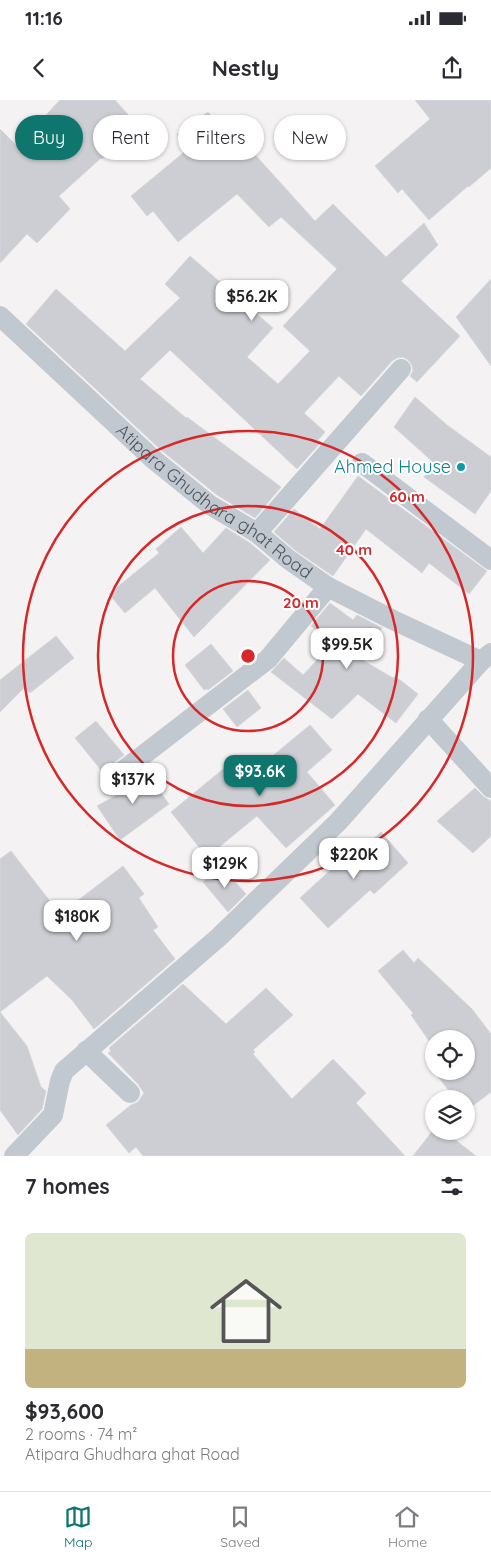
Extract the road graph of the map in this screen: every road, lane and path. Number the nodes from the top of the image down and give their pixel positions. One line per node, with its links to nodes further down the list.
1 (0, 316): 4 (street, Atipara Ghudhara ghat Road)
2 (401, 369): 4 (street)
3 (362, 463): 5 (street)
4 (258, 533): 6 (street, Atipara Ghudhara ghat Road)
5 (491, 560)
6 (328, 586): 7 (street, Atipara Ghudhara ghat Road); 9 (street)
7 (486, 657): 8 (street)
8 (428, 719): 10 (street); 11 (street)
9 (116, 776)
10 (491, 788)
11 (86, 1051): 12 (street); 13 (street)
12 (130, 1093)
13 (14, 1156)

